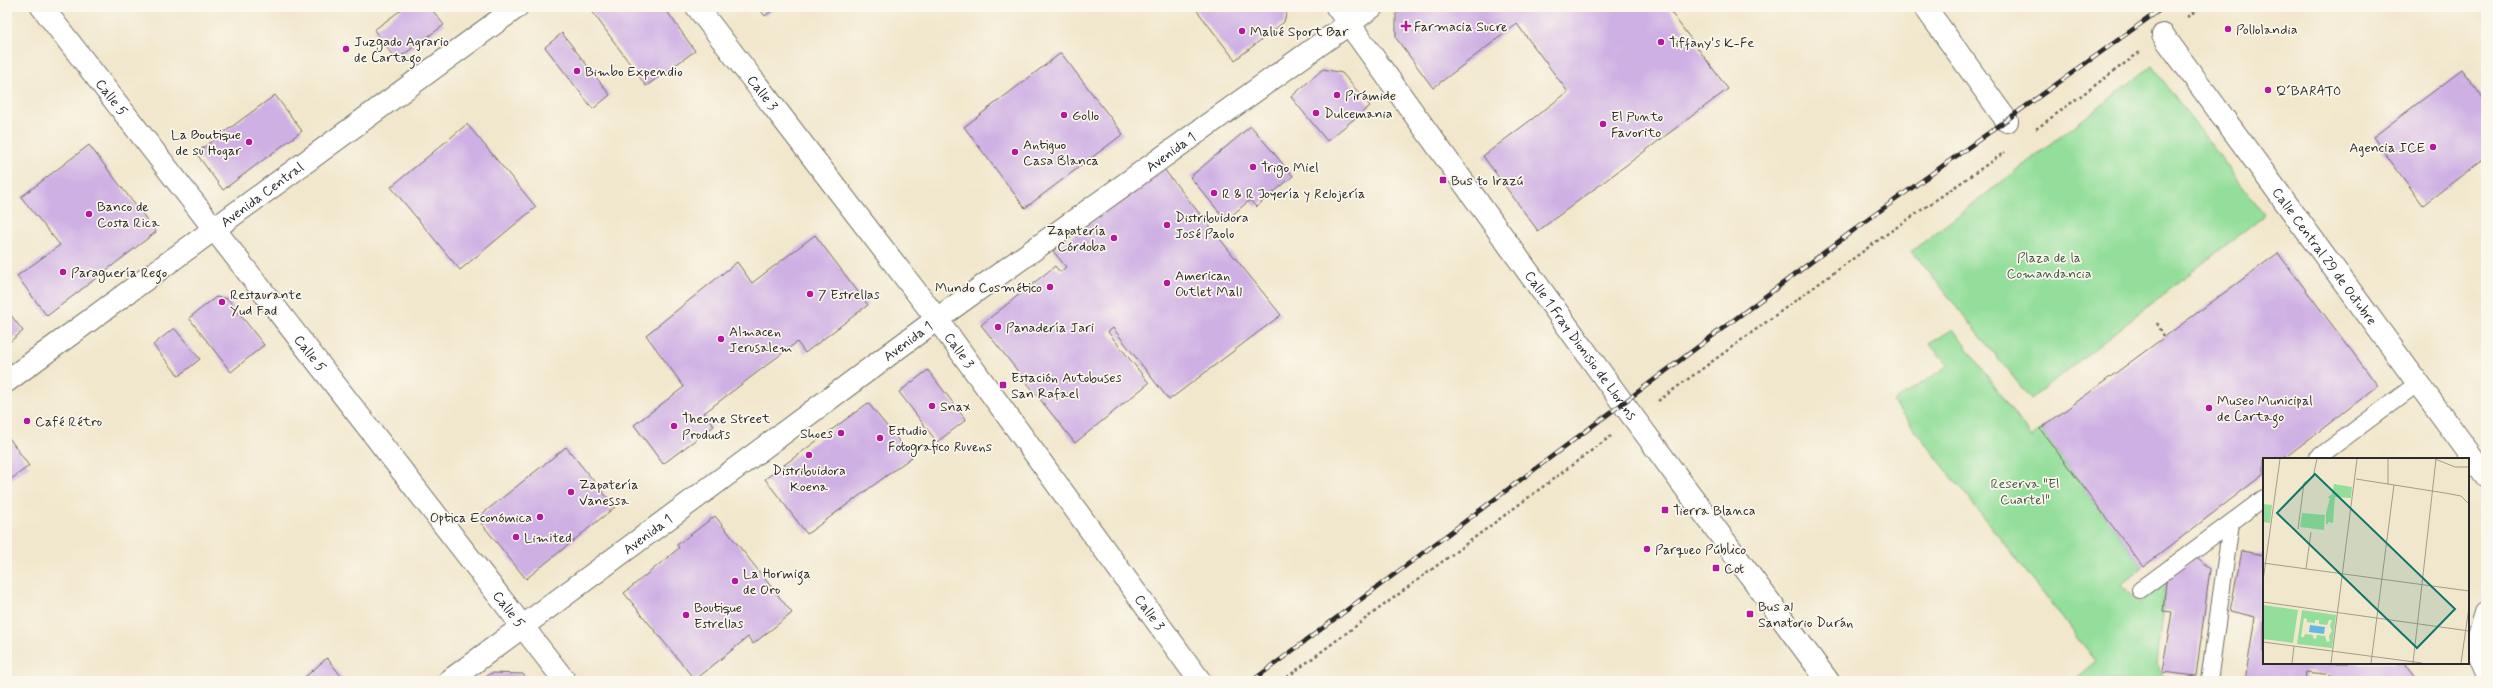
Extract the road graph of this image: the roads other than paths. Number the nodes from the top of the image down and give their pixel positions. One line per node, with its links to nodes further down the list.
1 (42, 7): 9 (main road, Calle 5)
2 (517, 7): 9 (main road, Avenida Central)
3 (697, 7): 10 (main road, Calle 3)
4 (1372, 7): 6 (main road, Avenida 1)
5 (1926, 7): 8 (main road)
6 (1343, 15): 10 (main road, Avenida 1); 24 (main road, Calle 1 Fray Dionisio de Llorens)
7 (2163, 35): 12 (main road, Calle Central 29 de Octubre)
8 (2007, 121)
9 (217, 230): 11 (main road, Avenida Central); 19 (main road, Calle 5)
10 (937, 319): 19 (main road, Avenida 1); 23 (main road, Calle 3)
11 (7, 381)
12 (2418, 383): 13 (lane); 14 (main road, Calle Central 29 de Octubre)
13 (2317, 458)
14 (2486, 476)
15 (2263, 499): 16 (lane)
16 (2231, 523): 17 (lane); 25 (lane)
17 (2140, 590)
18 (2486, 613): 20 (main road)
19 (523, 627): 21 (main road, Avenida 1); 22 (main road, Calle 5)
20 (2486, 670)
21 (449, 681)
22 (565, 681)
23 (1200, 681)
24 (1828, 681)
25 (2209, 681)

